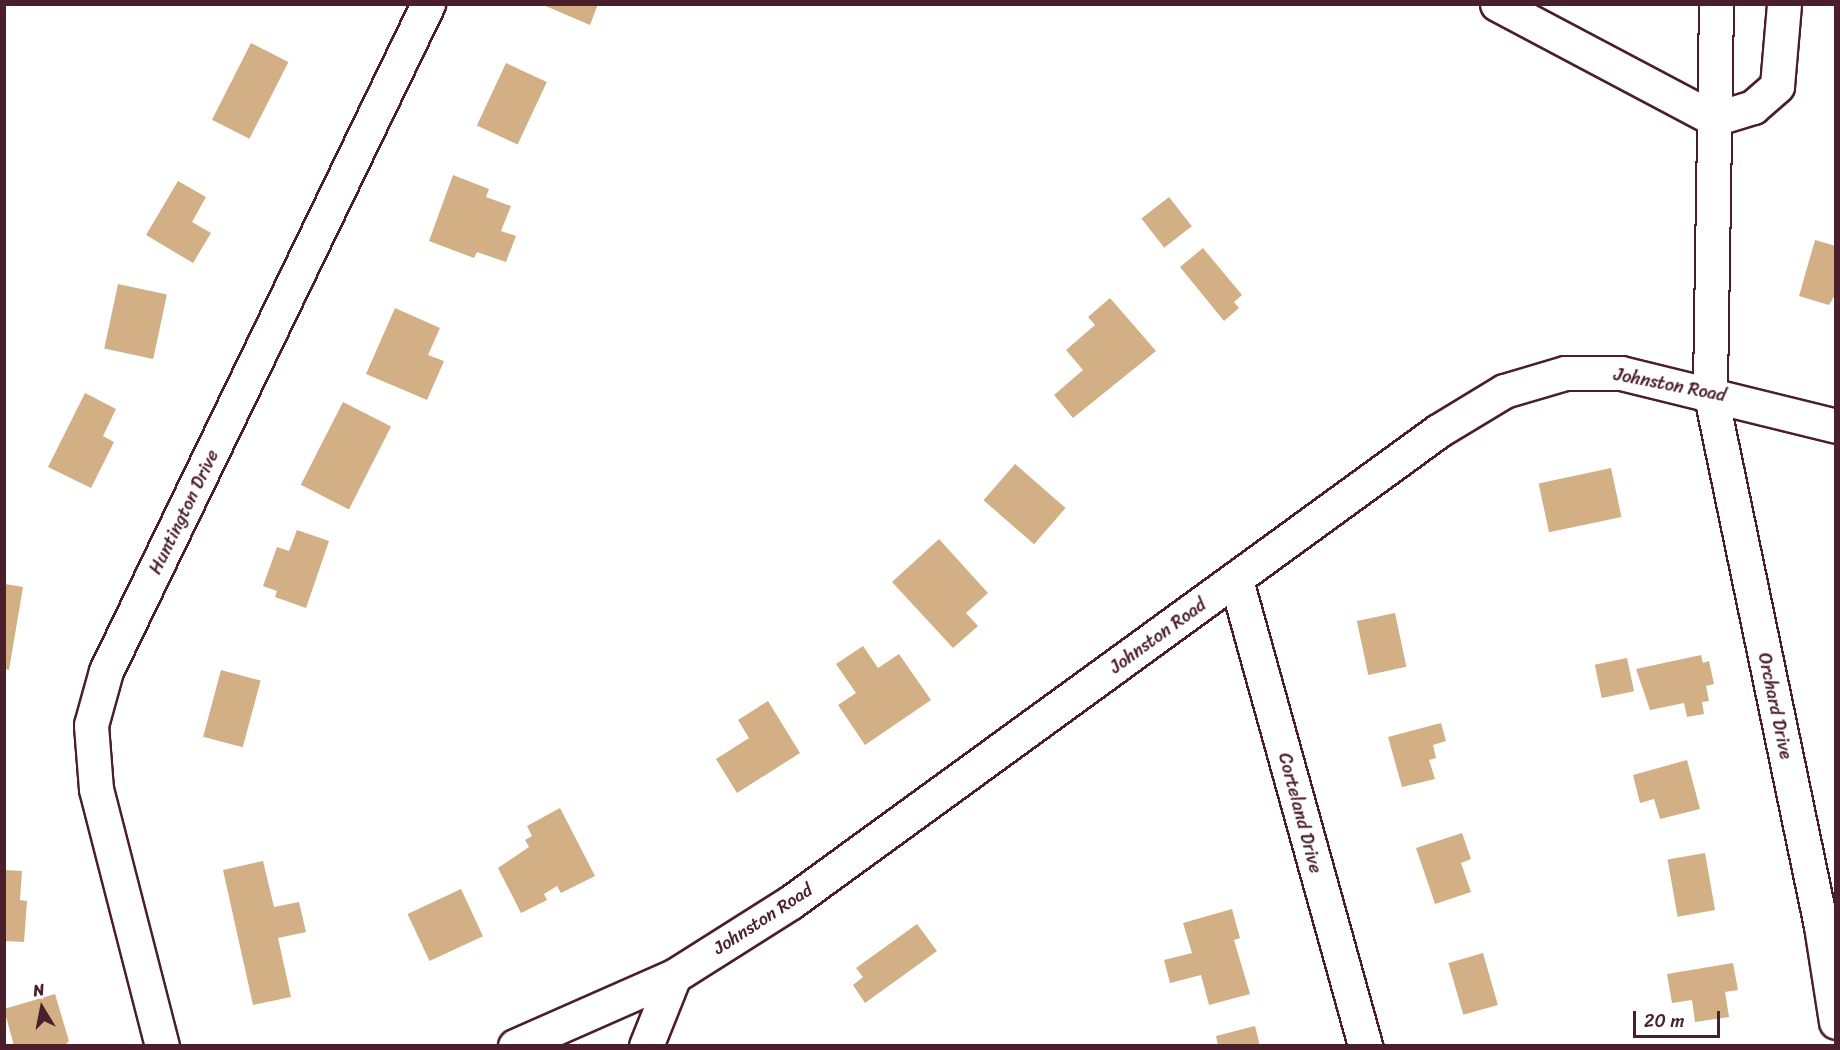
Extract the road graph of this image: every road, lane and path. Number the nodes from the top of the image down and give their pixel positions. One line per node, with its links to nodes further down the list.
1 (428, 4): 11 (street, Huntington Drive)
2 (1716, 4): 5 (street, Orchard Drive)
3 (1784, 4): 5 (street)
4 (1503, 6): 5 (street)
5 (1714, 119): 6 (street, Orchard Drive)
6 (1710, 391): 7 (street, Johnston Road); 8 (street, Johnston Road); 10 (street, Orchard Drive)
7 (1836, 426)
8 (1236, 580): 9 (street, Johnston Road); 14 (street, Corteland Drive)
9 (674, 976): 12 (street, Johnston Road); 13 (street)
10 (1836, 1022)
11 (162, 1046)
12 (515, 1046)
13 (646, 1046)
14 (1365, 1046)

